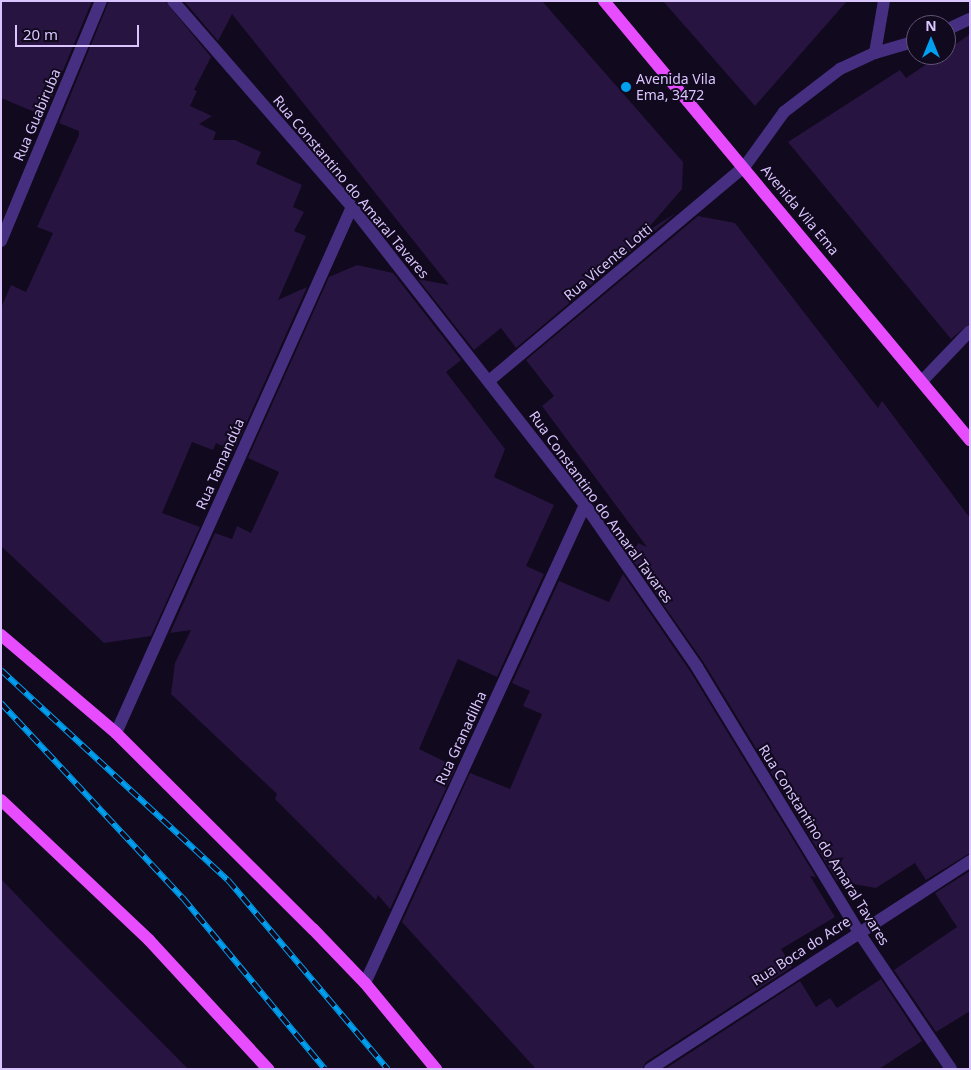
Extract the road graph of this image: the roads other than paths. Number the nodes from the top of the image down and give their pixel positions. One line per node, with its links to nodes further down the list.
1 (101, 1): 11 (street, Rua Guabiruba)
2 (173, 1): 10 (street, Rua Constantino do Amaral Tavares)
3 (604, 1): 9 (main road, Avenida Vila Ema)
4 (884, 1): 8 (street)
5 (970, 18): 6 (street)
6 (956, 25)
7 (906, 44): 8 (street, Rua Vicente Lotti)
8 (875, 53): 9 (street, Rua Vicente Lotti)
9 (745, 166): 13 (street, Rua Vicente Lotti); 14 (main road, Avenida Vila Ema)
10 (352, 208): 13 (street, Rua Constantino do Amaral Tavares); 18 (street, Rua Tamandúa)
11 (1, 241)
12 (970, 331): 14 (street)
13 (490, 380): 16 (street, Rua Constantino do Amaral Tavares)
14 (923, 380): 15 (main road, Avenida Vila Ema)
15 (970, 440)
16 (585, 505): 21 (street, Rua Constantino do Amaral Tavares); 22 (street, Rua Granadilha)
17 (1, 635): 18 (main road)
18 (116, 733): 22 (main road)
19 (1, 800): 23 (main road)
20 (970, 861): 21 (street, Rua Boca do Acre)
21 (858, 931): 25 (street, Rua Boca do Acre); 26 (street, Rua Constantino do Amaral Tavares)
22 (365, 983): 24 (main road)
23 (268, 1069)
24 (436, 1069)
25 (650, 1069)
26 (951, 1069)

